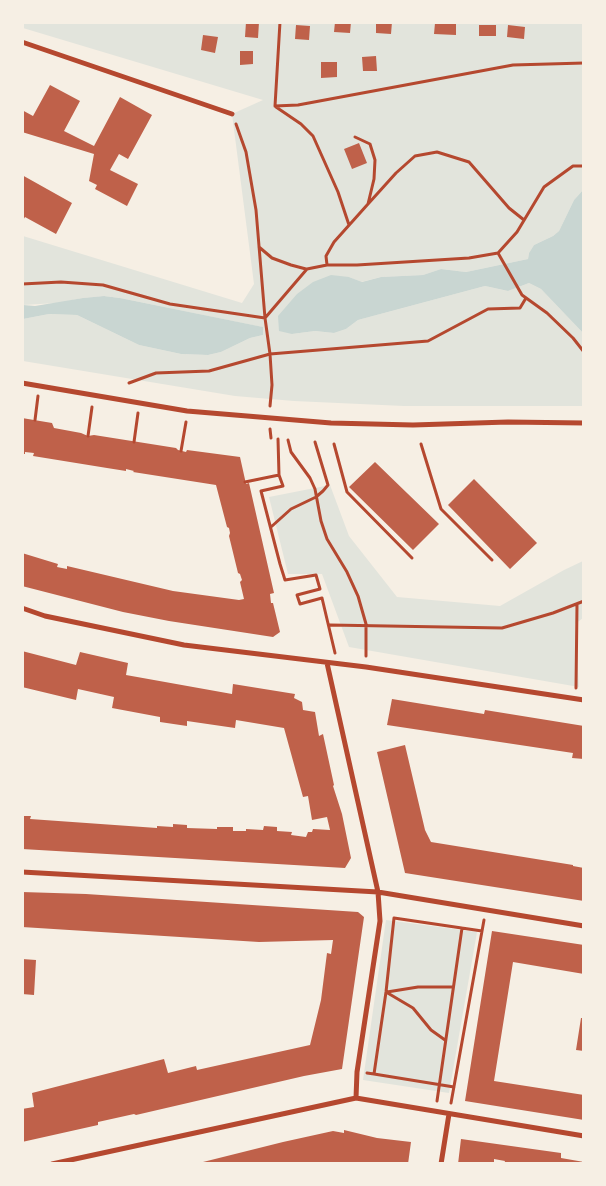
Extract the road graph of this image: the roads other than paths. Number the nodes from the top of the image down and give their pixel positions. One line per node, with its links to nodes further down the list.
1 (22, 42): 2 (street)
2 (232, 114)
3 (22, 382): 4 (street)
4 (584, 422)
5 (22, 608): 6 (street)
6 (327, 663): 7 (street); 9 (street)
7 (584, 700)
8 (22, 872): 9 (street)
9 (378, 892): 10 (street); 11 (street)
10 (584, 926)
11 (356, 1098): 12 (street); 14 (street)
12 (449, 1114): 13 (street); 15 (street)
13 (584, 1136)
14 (52, 1164)
15 (442, 1164)

